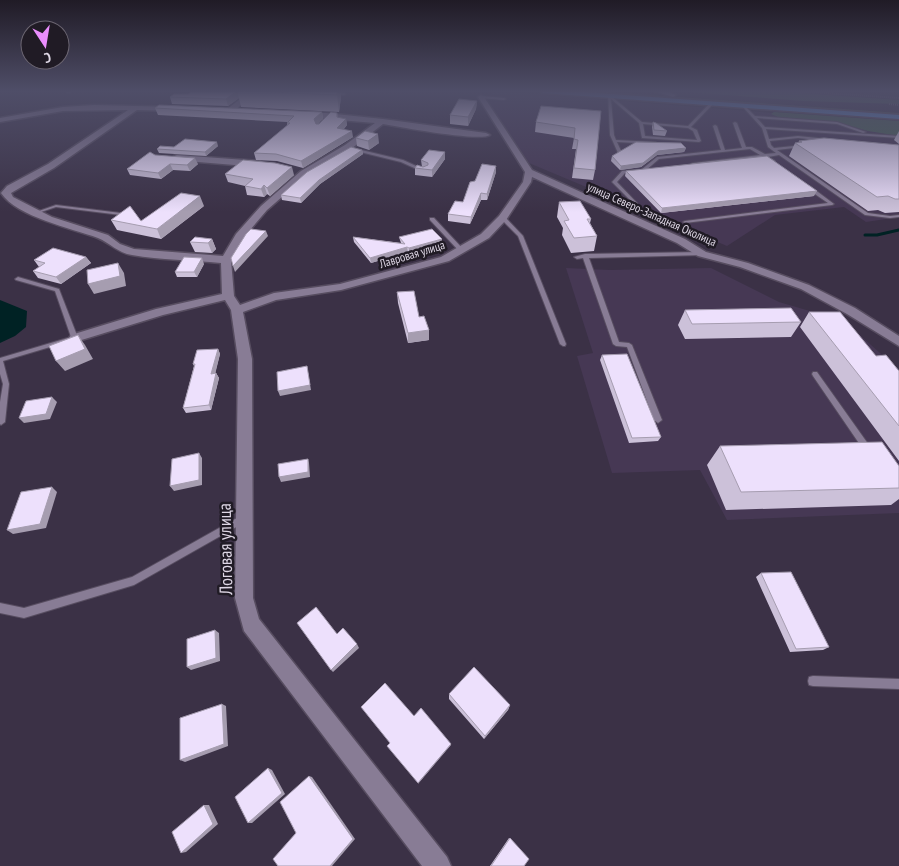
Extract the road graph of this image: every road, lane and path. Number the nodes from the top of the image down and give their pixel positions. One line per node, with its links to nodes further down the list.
1 (101, 131): 39 (street)
2 (370, 131): 23 (street)
3 (460, 131): 14 (street)
4 (504, 131): 37 (street)
5 (612, 131): 19 (lane)
6 (642, 131): 7 (lane)
7 (696, 131)
8 (717, 131): 26 (lane)
9 (738, 131): 24 (lane)
10 (765, 131): 17 (lane)
11 (818, 131): 13 (lane)
12 (863, 131): 15 (lane)
13 (843, 133): 15 (lane); 20 (lane)
14 (486, 135)
15 (874, 135): 16 (lane)
16 (899, 137)
17 (768, 140): 18 (lane); 25 (lane)
18 (832, 140)
19 (614, 141): 21 (lane); 27 (lane)
20 (848, 141)
21 (698, 146)
22 (806, 146): 25 (lane)
23 (348, 148): 36 (lane); 51 (street)
24 (745, 149): 26 (lane); 29 (lane)
25 (773, 149): 28 (lane)
26 (723, 151): 35 (lane)
27 (620, 153)
28 (780, 154): 29 (lane); 43 (lane)
29 (764, 155): 31 (lane); 33 (lane)
30 (166, 158): 32 (street)
31 (690, 164)
32 (269, 165)
33 (779, 166)
34 (652, 169): 35 (lane)
35 (643, 170): 40 (lane)
36 (425, 171)
37 (529, 172): 44 (street, Лавровая улица); 48 (street, улица Северо-Западная Околица)
38 (802, 183): 46 (lane)
39 (4, 190): 41 (street)
40 (636, 204)
41 (38, 212): 42 (lane); 51 (street)
42 (131, 215)
43 (899, 216)
44 (504, 218): 47 (street, Лавровая улица); 56 (lane)
45 (432, 219): 47 (lane)
46 (684, 222)
47 (461, 250): 53 (street, Лавровая улица)
48 (702, 254): 49 (lane); 55 (street, улица Северо-Западная Околица)
49 (585, 256): 50 (lane); 59 (lane)
50 (578, 257)
51 (226, 260): 53 (street, Логовая улица)
52 (18, 279): 54 (lane)
53 (232, 303): 54 (street, Лавровая улица); 62 (street, Логовая улица)
54 (75, 338): 57 (lane)
55 (899, 342)
56 (563, 344)
57 (0, 360): 60 (lane)
58 (815, 374): 61 (lane)
59 (658, 420)
60 (1, 422)
61 (874, 459)
62 (244, 518): 63 (lane); 66 (street, Логовая улица)
63 (0, 608)
64 (813, 681): 65 (lane)
65 (899, 684)
66 (438, 866)

